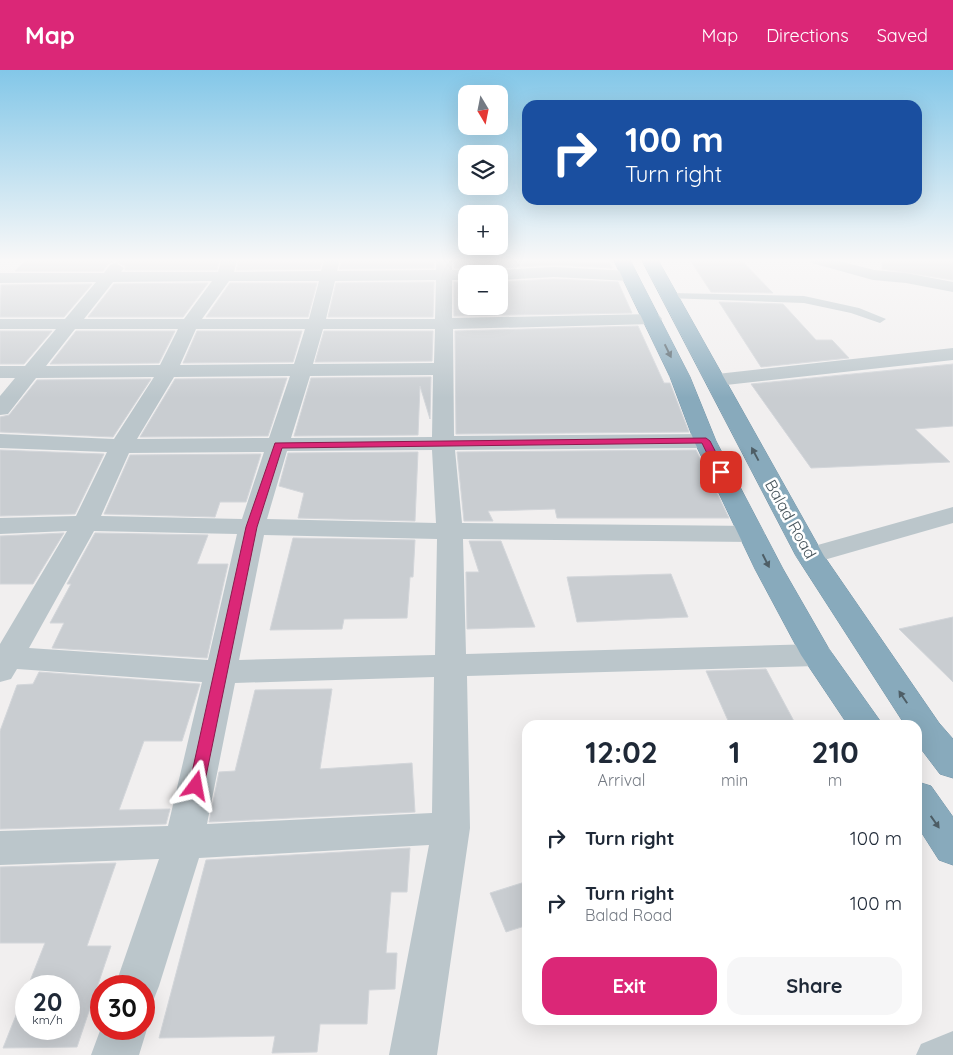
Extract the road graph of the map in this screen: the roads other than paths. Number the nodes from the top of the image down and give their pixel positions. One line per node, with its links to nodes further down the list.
1 (87, 306): 12 (street)
2 (201, 306): 10 (street)
3 (321, 306): 13 (street)
4 (446, 306): 14 (street)
5 (646, 306): 9 (highway)
6 (676, 306): 21 (highway, Balad Road)
7 (841, 306): 8 (lane)
8 (880, 318)
9 (653, 319): 14 (street); 24 (highway, one-way to 24)
10 (190, 323): 12 (street); 13 (street); 20 (street)
11 (0, 324): 12 (street)
12 (72, 324): 19 (street)
13 (316, 324): 14 (street); 17 (street)
14 (444, 324): 16 (street)
15 (953, 354): 21 (street)
16 (443, 369): 17 (street); 26 (street)
17 (302, 370): 20 (street); 25 (street)
18 (0, 372): 19 (street)
19 (31, 372): 20 (street); 22 (street)
20 (166, 372): 27 (street)
21 (717, 380): 34 (highway, Balad Road, one-way to 21)
22 (0, 409)
23 (0, 441): 27 (street)
24 (706, 441): 26 (street); 33 (highway)
25 (278, 445): 26 (street); 27 (street); 31 (street)
26 (443, 445): 32 (street)
27 (121, 446): 29 (street)
28 (953, 515): 34 (street)
29 (84, 523): 30 (street); 31 (street); 36 (street)
30 (0, 526)
31 (252, 527): 32 (street); 38 (street)
32 (450, 531): 33 (street); 37 (street)
33 (752, 534): 35 (highway, one-way to 35)
34 (810, 556): 40 (highway, Balad Road, one-way to 34)
35 (817, 656): 37 (street); 39 (highway)
36 (2, 662): 38 (street)
37 (451, 667): 38 (street); 44 (street)
38 (221, 672): 45 (street)
39 (862, 720)
40 (919, 720)
41 (922, 724): 42 (highway, Balad Road, one-way to 41)
42 (953, 764)
43 (922, 803): 47 (highway, one-way to 47)
44 (451, 828): 45 (street); 52 (street)
45 (184, 842): 46 (street); 48 (street)
46 (0, 848)
47 (953, 848)
48 (142, 975)
49 (120, 1040): 51 (street)
50 (953, 1047): 53 (lane)
51 (115, 1055)
52 (412, 1055)
53 (932, 1055)

